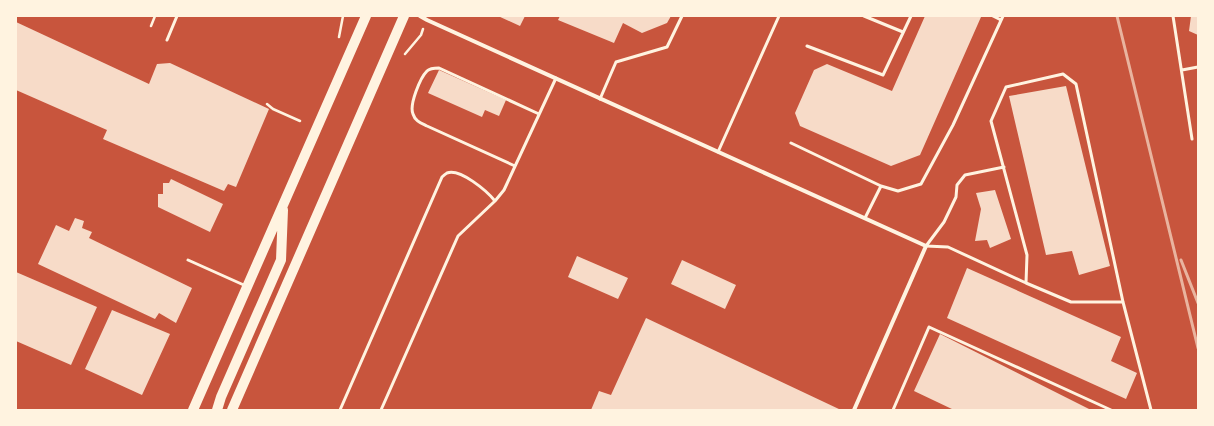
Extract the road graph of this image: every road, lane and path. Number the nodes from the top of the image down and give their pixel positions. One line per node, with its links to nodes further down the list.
1 (155, 16): 15 (path)
2 (177, 16): 18 (lane)
3 (343, 16): 14 (path)
4 (366, 16): 35 (main road)
5 (404, 16): 44 (main road)
6 (420, 16): 23 (street)
7 (682, 16): 24 (lane)
8 (778, 16): 30 (lane)
9 (864, 16): 16 (lane)
10 (911, 16): 16 (lane)
11 (993, 16): 13 (lane)
12 (1173, 16): 22 (lane)
13 (1002, 18): 33 (lane)
14 (342, 20)
15 (151, 26)
16 (903, 32): 19 (lane)
17 (420, 35): 20 (path)
18 (167, 40)
19 (807, 46)
20 (409, 50)
21 (1198, 67): 22 (lane)
22 (1182, 70): 28 (lane)
23 (556, 78): 24 (street); 26 (lane)
24 (600, 99): 30 (street)
25 (267, 104): 27 (path)
26 (539, 114): 31 (lane); 31 (lane)
27 (300, 122)
28 (1192, 139)
29 (791, 143): 33 (lane)
30 (718, 152): 36 (street)
31 (516, 166): 34 (lane)
32 (1004, 167): 37 (lane); 39 (lane); 41 (lane)
33 (881, 186): 36 (lane)
34 (495, 201): 45 (lane); 46 (lane)
35 (284, 204): 40 (main road); 43 (main road)
36 (865, 218): 37 (street)
37 (926, 246): 39 (lane); 47 (street)
38 (188, 260): 40 (lane)
39 (1026, 283): 41 (lane)
40 (248, 287): 42 (main road)
41 (1123, 302): 50 (lane)
42 (193, 410)
43 (217, 410)
44 (232, 410)
45 (340, 410)
46 (381, 410)
47 (854, 410)
48 (893, 410): 49 (lane)
49 (1111, 410)
50 (1151, 410)

